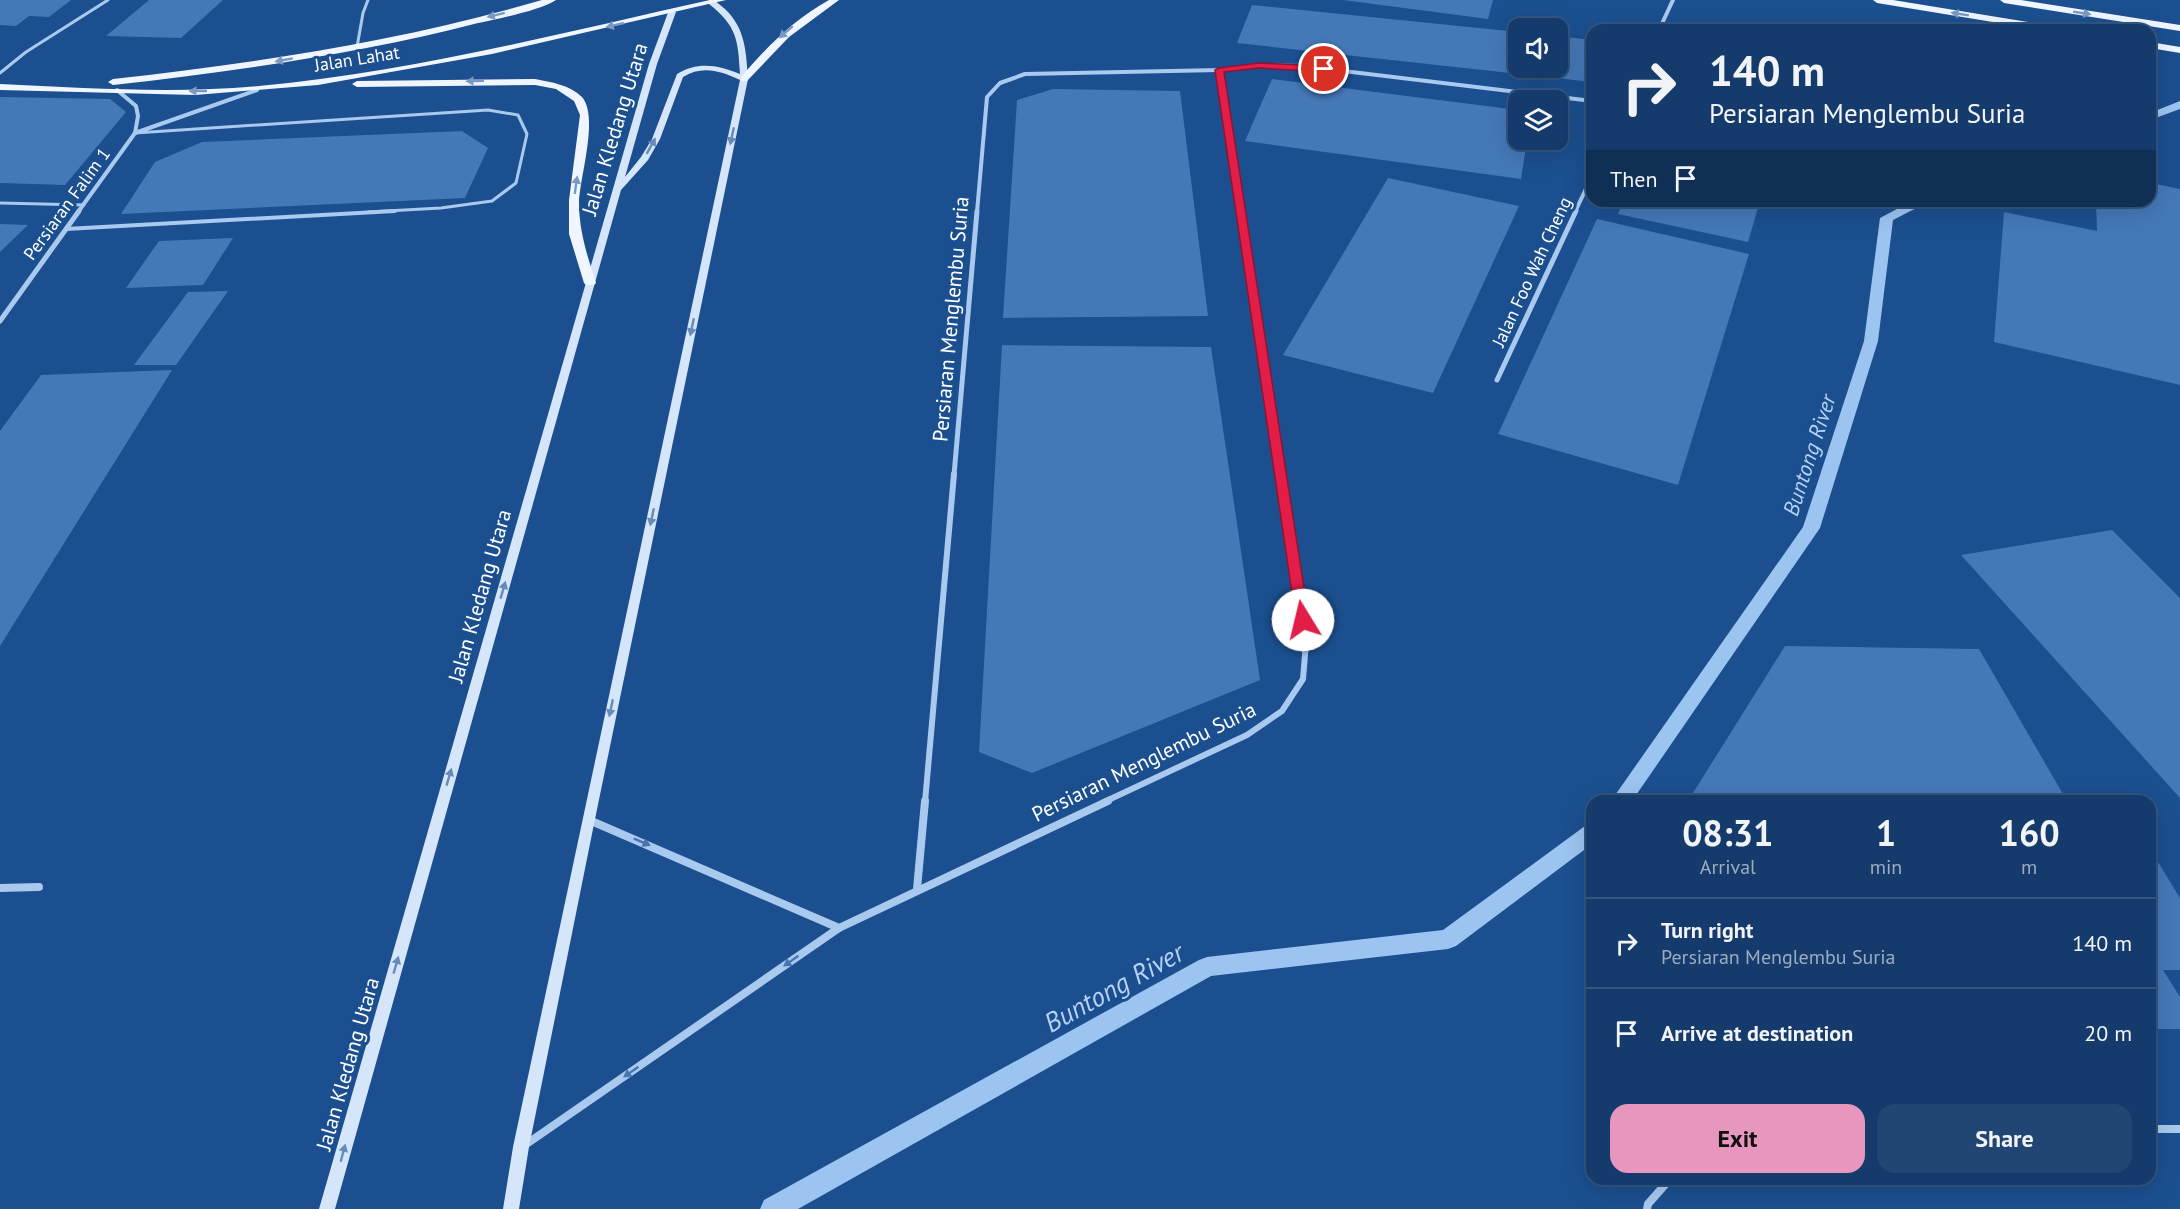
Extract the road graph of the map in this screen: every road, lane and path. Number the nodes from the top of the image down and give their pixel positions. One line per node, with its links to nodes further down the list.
1 (108, 0): 22 (lane)
2 (368, 0): 18 (lane)
3 (552, 0): 11 (main road)
4 (683, 0): 12 (main road, Jalan Kledang Utara)
5 (722, 0): 10 (main road, Jalan Lahat)
6 (835, 0): 23 (main road, one-way to 23)
7 (1673, 0): 13 (street)
8 (1877, 0): 14 (main road, one-way to 8)
9 (2004, 0): 15 (main road, one-way to 15)
10 (711, 1): 12 (main road, Jalan Lahat); 23 (main road)
11 (538, 2): 18 (main road, one-way to 18)
12 (672, 12): 24 (main road, Jalan Lahat, one-way to 24); 32 (main road, Jalan Kledang Utara)
13 (1662, 24)
14 (2023, 24)
15 (2155, 24)
16 (2156, 24): 17 (main road, one-way to 17)
17 (2180, 28)
18 (357, 46): 26 (main road, one-way to 26)
19 (2156, 46): 20 (main road)
20 (2180, 50)
21 (1219, 70): 29 (street, Persiaran Menglembu Suria); 42 (street, Persiaran Menglembu Suria); 42 (street, Persiaran Menglembu Suria)
22 (0, 73)
23 (744, 78): 32 (main road, one-way to 23); 39 (main road, one-way to 39)
24 (303, 85): 28 (main road, Jalan Lahat); 36 (main road, one-way to 24)
25 (0, 87): 26 (main road, Jalan Lahat)
26 (54, 89): 27 (main road, Jalan Lahat)
27 (117, 90): 28 (main road, Jalan Lahat, one-way to 27); 30 (street, Persiaran Falim 1)
28 (257, 90): 30 (street, Persiaran Falim 1)
29 (1586, 100)
30 (135, 133): 34 (street, Persiaran Falim 1); 35 (lane)
31 (1586, 189): 38 (street, Jalan Foo Wah Cheng)
32 (616, 192): 36 (main road, Jalan Kledang Utara)
33 (0, 203): 34 (lane)
34 (84, 205): 35 (street, Persiaran Falim 1)
35 (66, 229): 37 (street, Persiaran Falim 1)
36 (590, 283): 48 (main road, Jalan Kledang Utara, one-way to 36)
37 (0, 321)
38 (1497, 380)
39 (588, 819): 43 (street, one-way to 43); 46 (main road)
40 (39, 886): 41 (street)
41 (0, 888)
42 (917, 889): 43 (street, Persiaran Menglembu Suria)
43 (839, 928): 46 (street, Persiaran Menglembu Suria, one-way to 46)
44 (2156, 1129): 45 (street)
45 (2180, 1129)
46 (521, 1147): 49 (main road)
47 (1665, 1185): 50 (street)
48 (327, 1209)
49 (512, 1209)
50 (1647, 1209)

